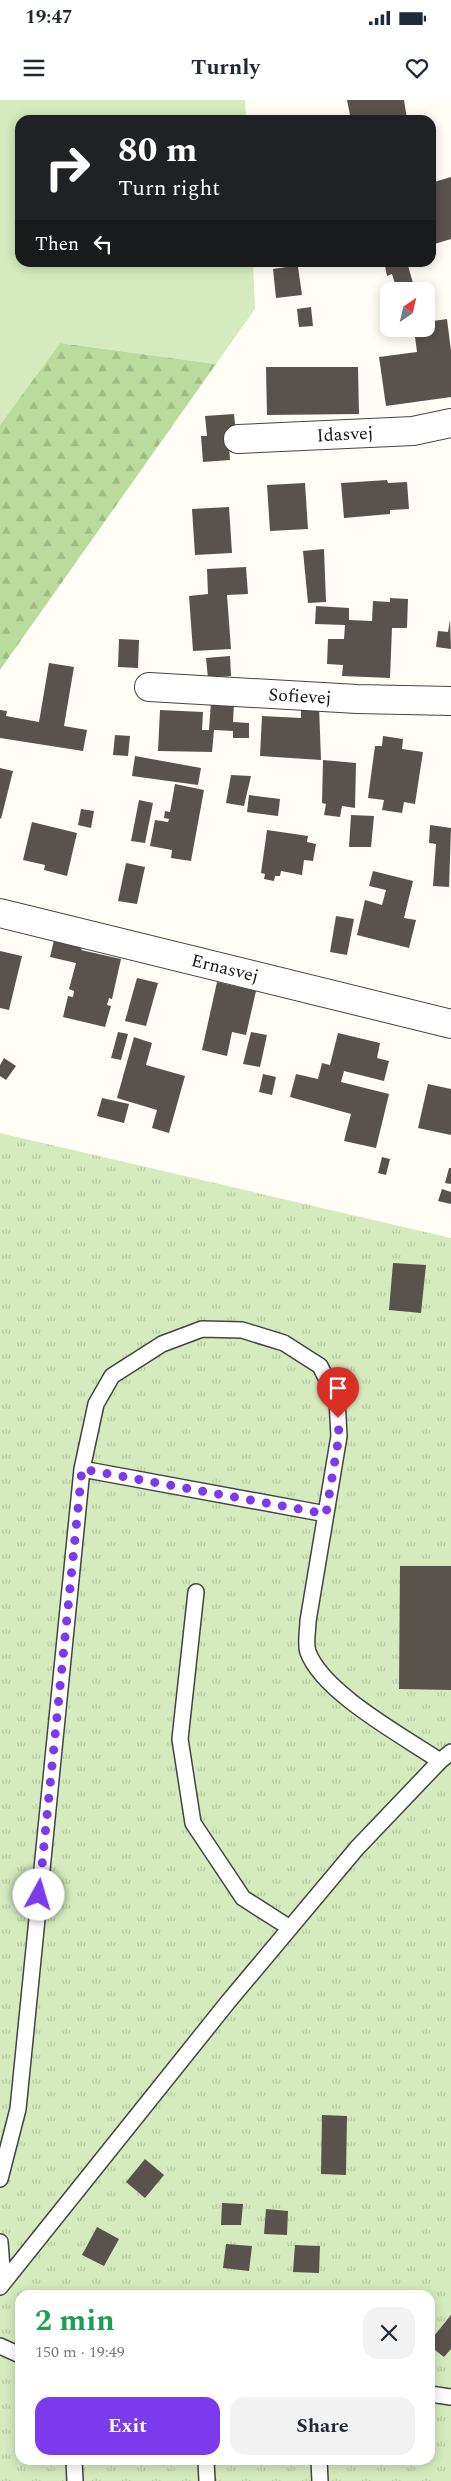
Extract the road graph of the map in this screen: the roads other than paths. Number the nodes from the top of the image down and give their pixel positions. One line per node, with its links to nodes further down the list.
1 (451, 423): 2 (street, Idasvej)
2 (238, 439)
3 (149, 687): 4 (street, Sofievej)
4 (451, 702)
5 (0, 913): 6 (street, Ernasvej)
6 (451, 1024)
7 (82, 1469): 8 (lane); 8 (lane); 12 (lane)
8 (326, 1514): 10 (lane)
9 (196, 1592): 11 (lane)
10 (445, 1757): 11 (lane)
11 (290, 1928): 14 (lane)
12 (0, 2179)
13 (0, 2242): 14 (lane)
14 (2, 2284)
15 (0, 2346): 16 (lane)
16 (15, 2354)
17 (435, 2395): 18 (lane)
18 (451, 2397)
19 (74, 2465): 22 (lane)
20 (206, 2465): 23 (lane)
21 (319, 2465): 24 (lane)
22 (74, 2481)
23 (207, 2481)
24 (320, 2481)

